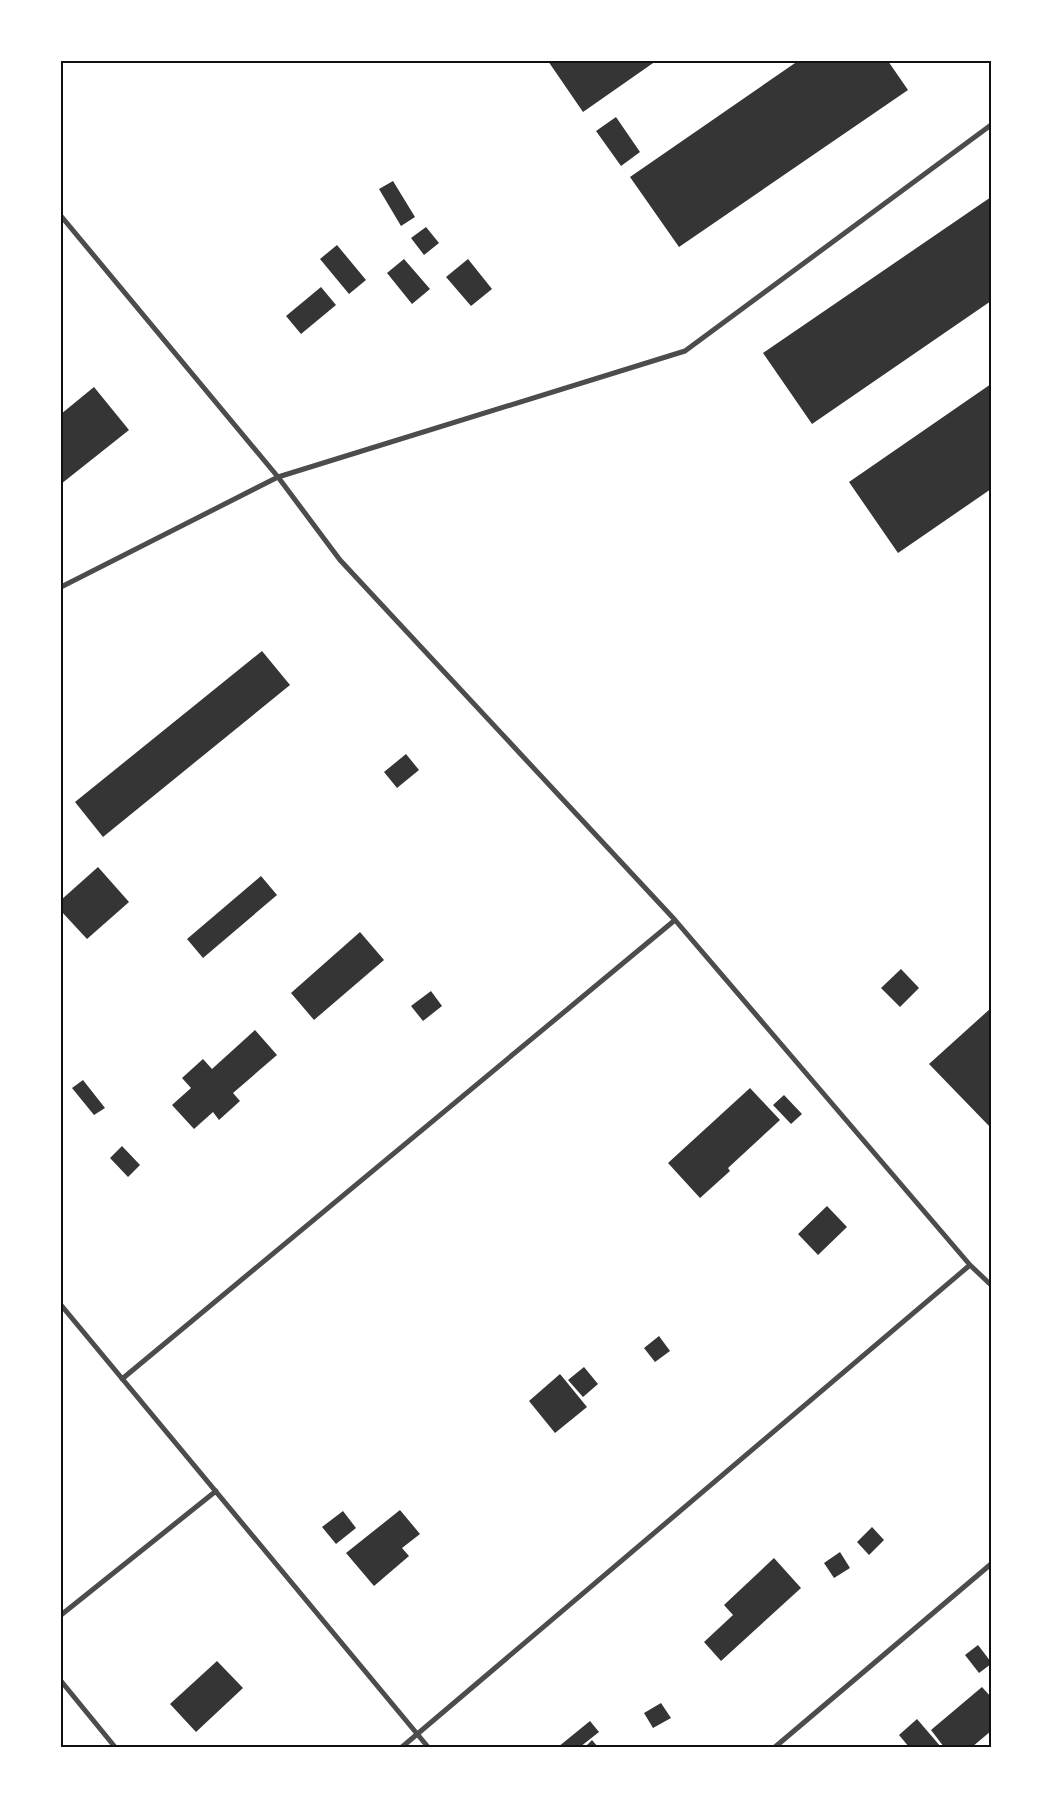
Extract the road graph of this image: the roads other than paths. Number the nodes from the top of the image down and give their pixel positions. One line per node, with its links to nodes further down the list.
1 (991, 125): 3 (street)
2 (61, 216): 3 (street)
3 (278, 477): 4 (street); 5 (street)
4 (61, 587)
5 (674, 920): 6 (street); 9 (street)
6 (970, 1265): 7 (street); 14 (street)
7 (991, 1285)
8 (61, 1305): 9 (street)
9 (122, 1379): 10 (street)
10 (216, 1491): 12 (street); 14 (street)
11 (991, 1564): 18 (street)
12 (61, 1615)
13 (61, 1681): 15 (street)
14 (417, 1734): 16 (street); 17 (street)
15 (115, 1747)
16 (402, 1747)
17 (428, 1747)
18 (774, 1747)

